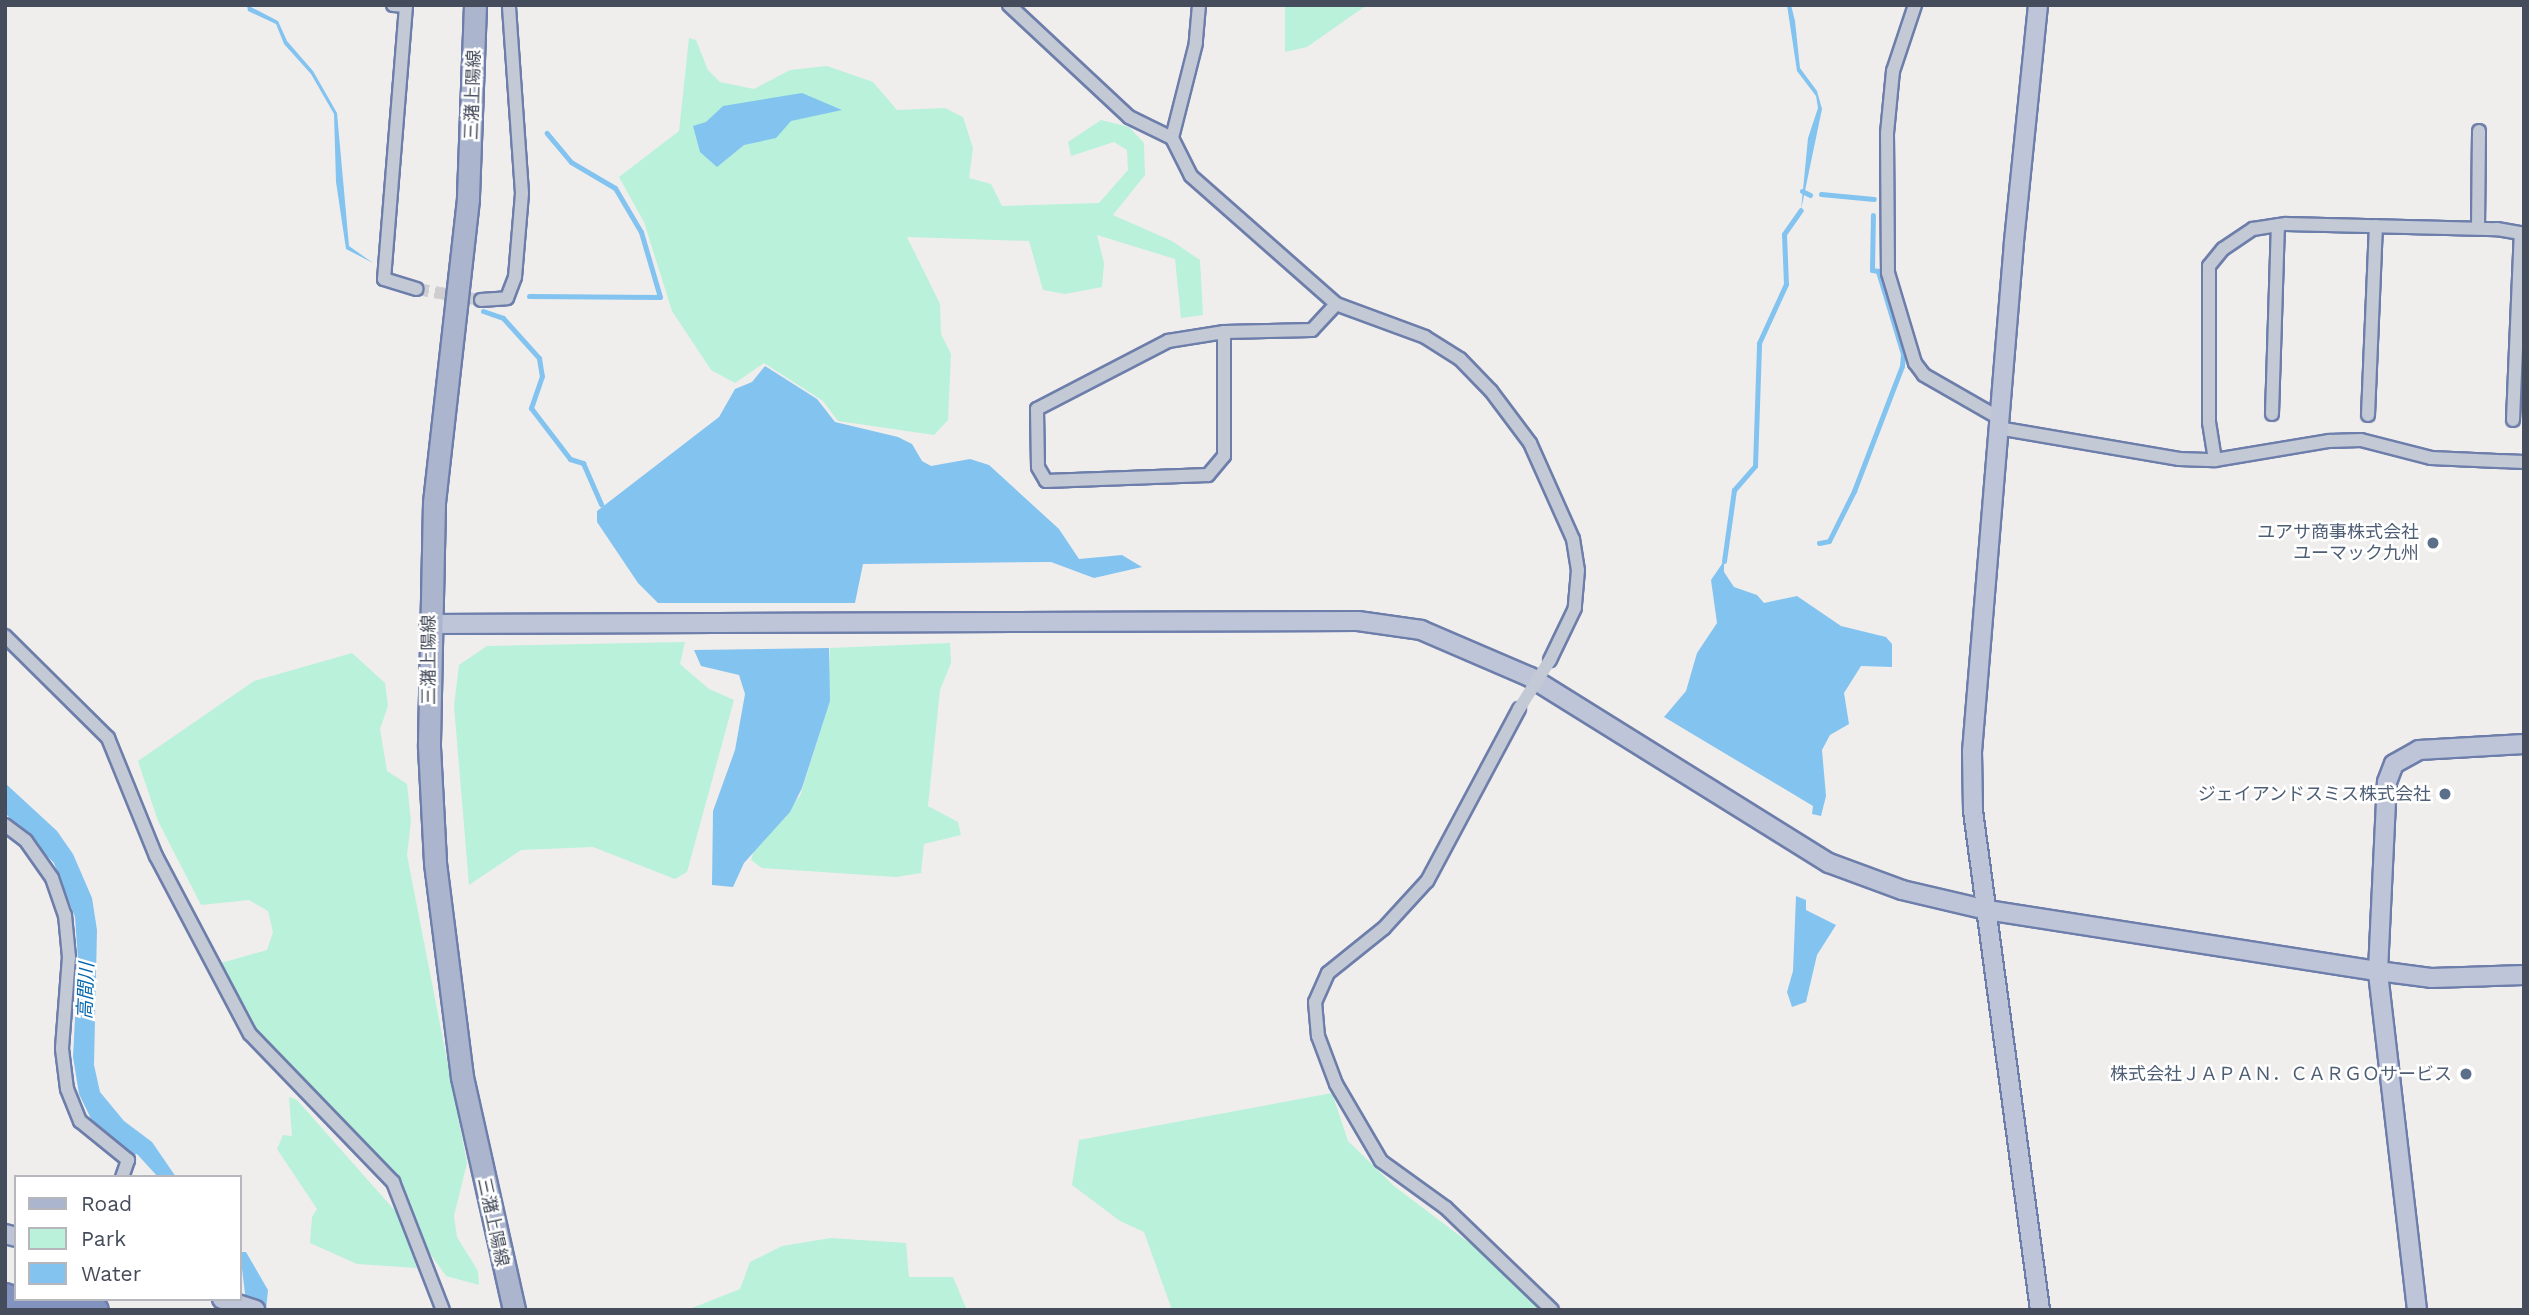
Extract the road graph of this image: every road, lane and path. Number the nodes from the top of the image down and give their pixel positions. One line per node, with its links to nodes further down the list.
1 (393, 5): 14 (street)
2 (475, 5): 24 (main road, 三潴上陽線)
3 (509, 5): 15 (street)
4 (1009, 5): 9 (street)
5 (1199, 5): 9 (street)
6 (1915, 5): 21 (street)
7 (2038, 5): 21 (street)
8 (2479, 131): 12 (street)
9 (1172, 138): 16 (street)
10 (2278, 225): 11 (street); 18 (street); 22 (street)
11 (2376, 226): 12 (street); 19 (street)
12 (2478, 228): 13 (street)
13 (2523, 233): 20 (street)
14 (417, 289)
15 (481, 300)
16 (1336, 303): 17 (street); 40 (street, bridge)
17 (1224, 332): 17 (street)
18 (2272, 414)
19 (2368, 415)
20 (2513, 420)
21 (1998, 423): 22 (street); 28 (street)
22 (2215, 460): 23 (street)
23 (2524, 462)
24 (429, 624): 28 (street); 39 (main road, 三潴上陽線)
25 (5, 636): 38 (street)
26 (2524, 744): 29 (street)
27 (5, 825): 31 (street)
28 (1987, 910): 29 (street); 41 (street)
29 (2378, 971): 30 (street); 42 (street)
30 (2524, 975)
31 (123, 1175)
32 (19, 1301): 35 (highway)
33 (59, 1301): 36 (highway)
34 (228, 1301): 37 (street)
35 (43, 1310)
36 (96, 1310)
37 (255, 1310)
38 (443, 1310)
39 (514, 1310)
40 (1552, 1310)
41 (2040, 1310)
42 (2417, 1310)

